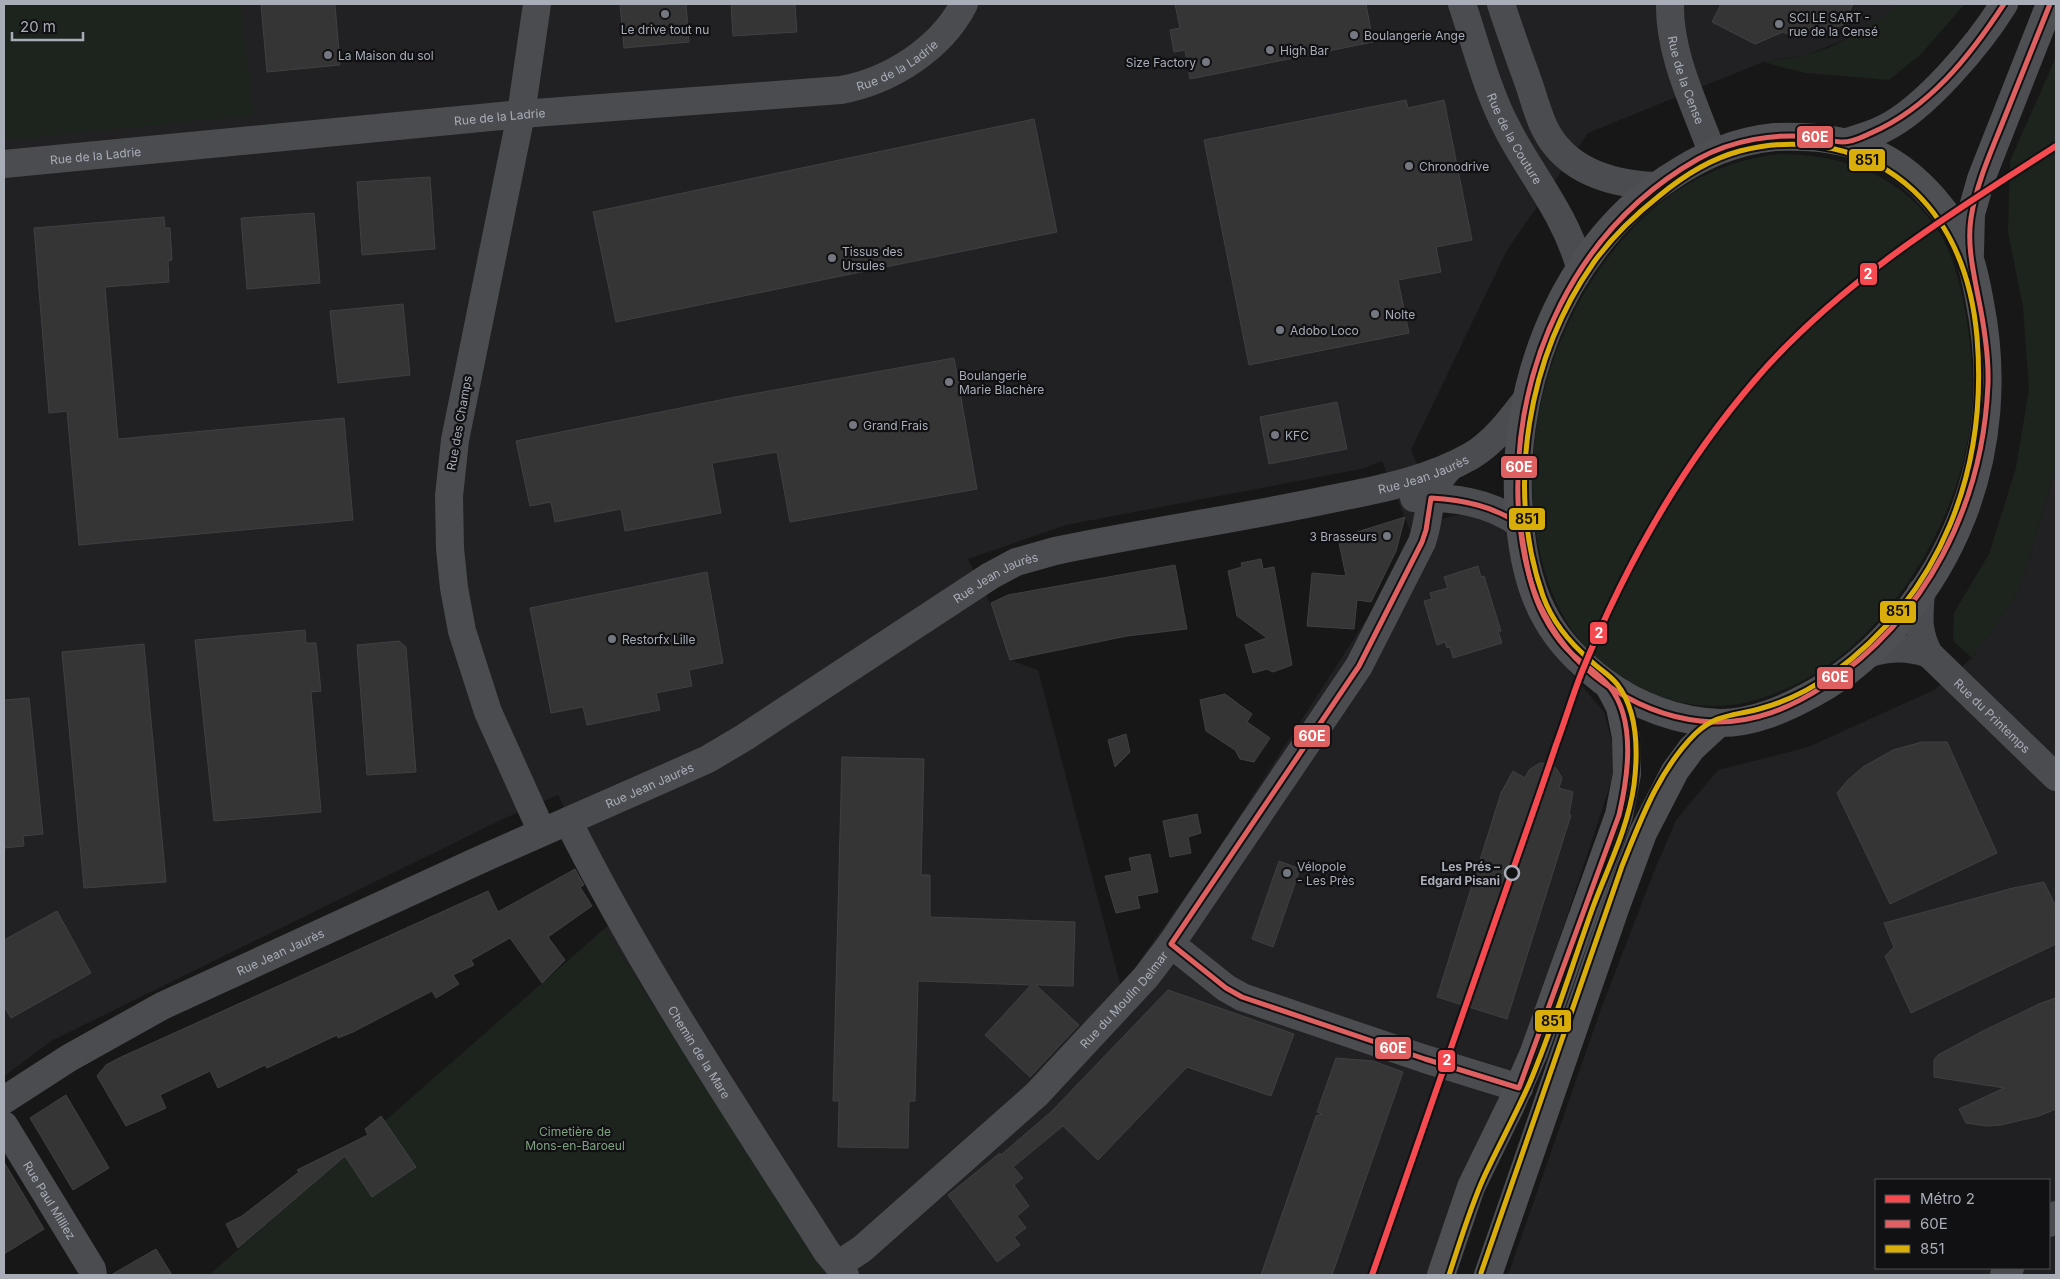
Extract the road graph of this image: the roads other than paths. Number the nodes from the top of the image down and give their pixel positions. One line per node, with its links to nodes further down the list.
1 (537, 4): 8 (street, Rue des Champs)
2 (964, 4): 8 (street, Rue de la Ladrie)
3 (1462, 4): 14 (street, Rue de la Couture)
4 (1501, 4): 12 (street)
5 (1670, 4): 10 (street, Rue de la Cense)
6 (2004, 4): 9 (main road)
7 (2050, 4): 13 (main road)
8 (520, 114): 11 (street, Rue de la Ladrie); 27 (street, Rue des Champs)
9 (1847, 142): 10 (main road); 13 (main road)
10 (1712, 152): 12 (main road)
11 (4, 164)
12 (1656, 186): 14 (main road)
13 (1970, 257): 20 (main road)
14 (1580, 268): 15 (main road)
15 (1526, 400): 16 (street, Rue Jean Jaurès); 19 (main road)
16 (1451, 466): 17 (street, Rue du Moulin Delmar); 18 (street, Rue Jean Jaurès)
17 (1431, 498): 18 (street, Rue Jean Jaurès); 19 (street, Rue Jean Jaurès); 28 (street, Rue du Moulin Delmar)
18 (1298, 506): 26 (street, Rue Jean Jaurès)
19 (1520, 524): 23 (main road)
20 (1921, 592): 21 (main road); 22 (street, Rue du Printemps)
21 (1870, 653): 22 (street); 24 (main road)
22 (1929, 654): 25 (street, Rue du Printemps)
23 (1609, 686): 24 (main road); 29 (main road)
24 (1719, 723): 35 (main road)
25 (2056, 777)
26 (568, 821): 27 (street, Rue Jean Jaurès); 32 (street, Chemin de la Mare)
27 (542, 832): 30 (street, Rue Jean Jaurès)
28 (1171, 944): 29 (street); 32 (street, Rue du Moulin Delmar)
29 (1519, 1088): 34 (main road)
30 (4, 1100)
31 (4, 1125): 33 (street, Rue Paul Milliez)
32 (842, 1270)
33 (94, 1275)
34 (1441, 1275)
35 (1488, 1275)

